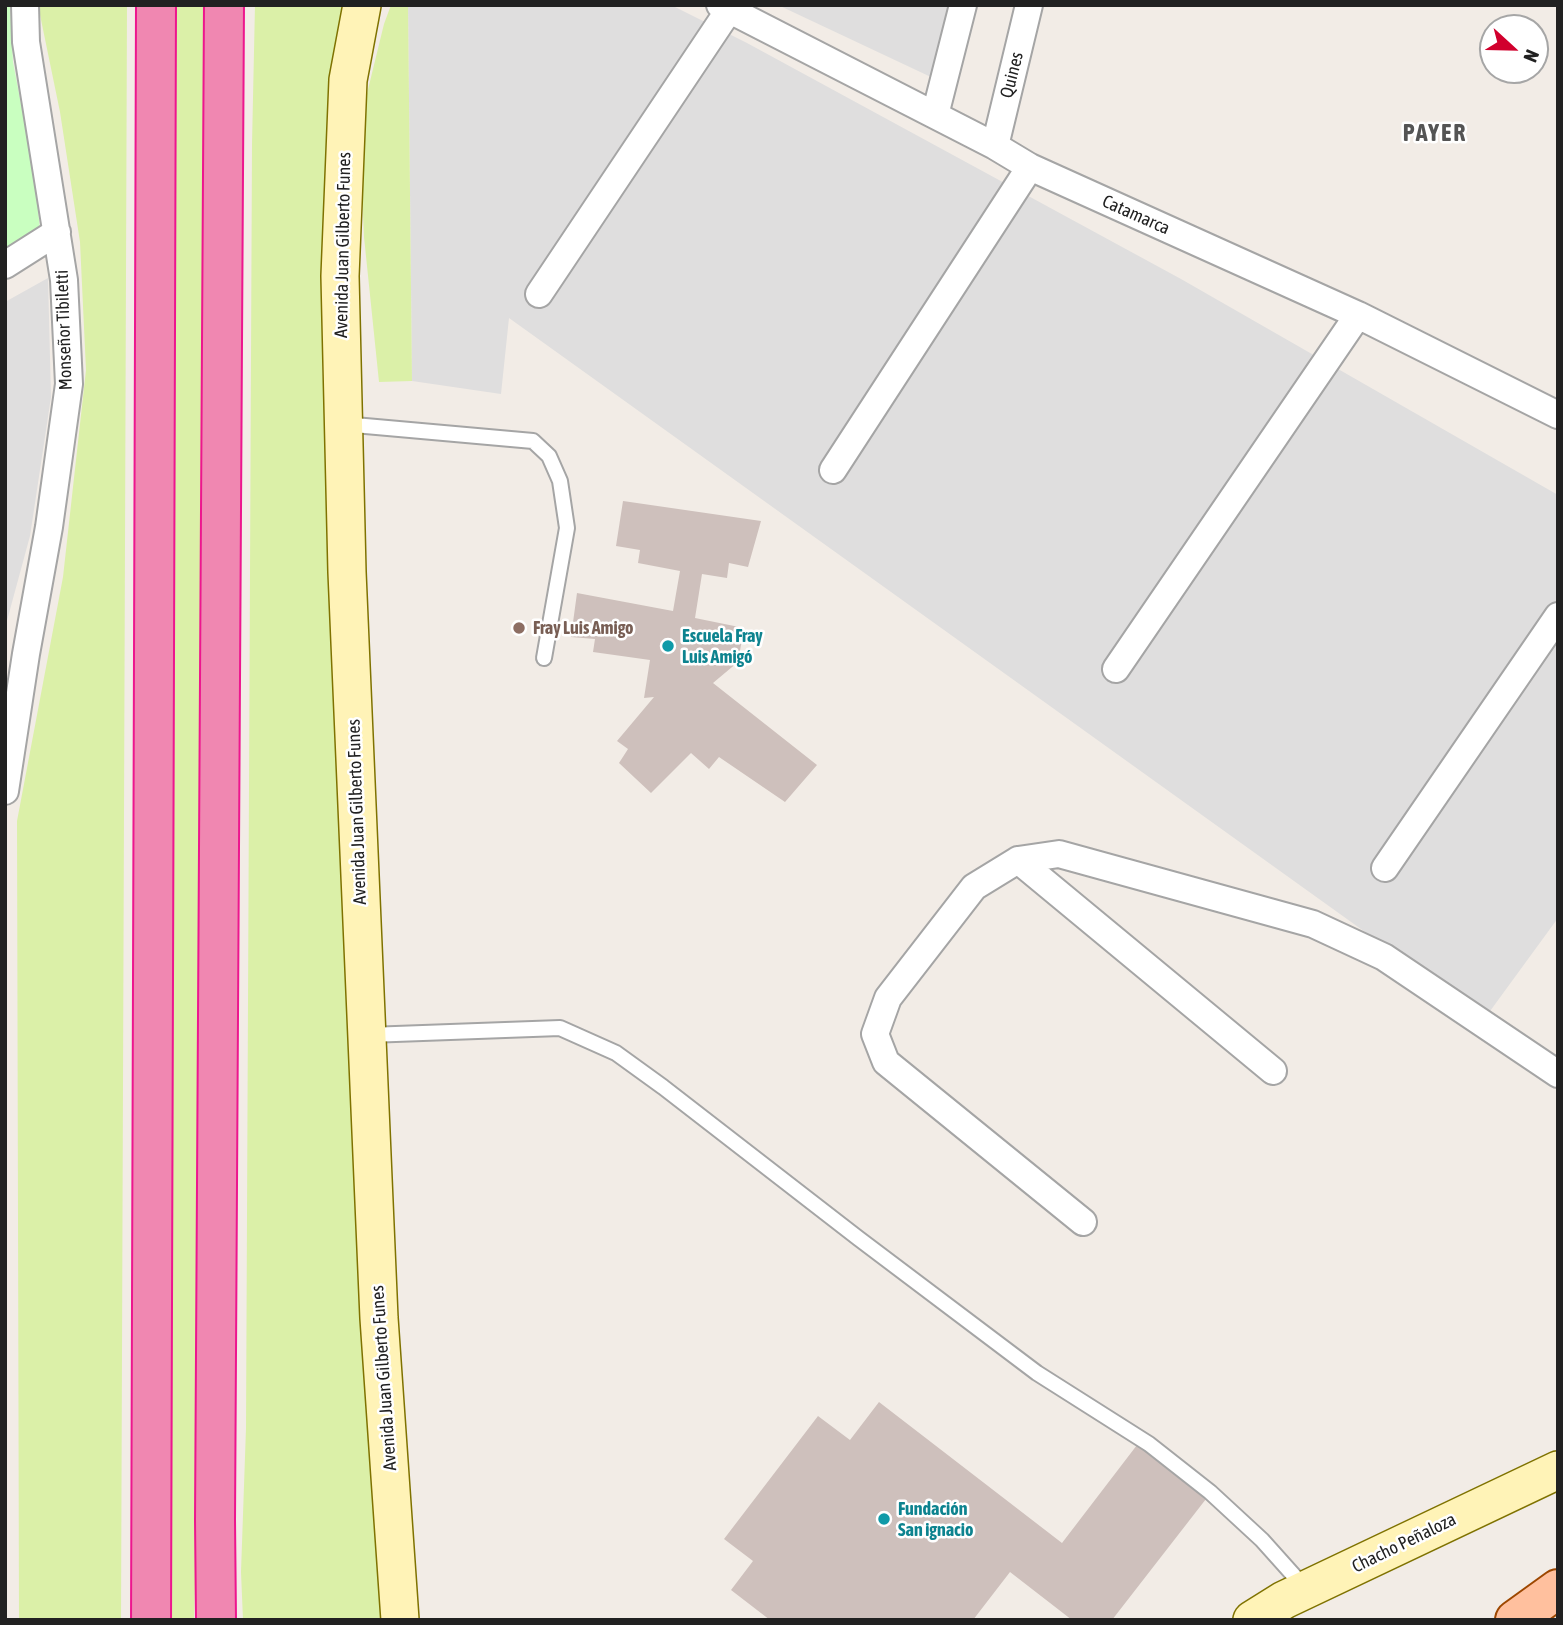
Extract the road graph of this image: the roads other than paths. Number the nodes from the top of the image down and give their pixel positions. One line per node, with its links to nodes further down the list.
1 (25, 5): 11 (street, Monseñor Tibiletti)
2 (156, 5): 33 (highway)
3 (224, 5): 34 (highway)
4 (362, 5): 16 (street, Avenida Juan Gilberto Funes)
5 (963, 5): 8 (street)
6 (1029, 5): 9 (street, Quines)
7 (724, 8): 8 (street, Catamarca); 13 (street)
8 (935, 115): 9 (street, Catamarca)
9 (995, 146): 10 (street, Catamarca)
10 (1030, 167): 14 (street, Catamarca); 17 (street)
11 (57, 232): 12 (street); 19 (street, Monseñor Tibiletti)
12 (5, 265)
13 (539, 294)
14 (1358, 314): 15 (street, Catamarca); 21 (street)
15 (1558, 415)
16 (343, 424): 20 (lane); 26 (street, Avenida Juan Gilberto Funes)
17 (833, 470)
18 (1558, 616): 25 (street)
19 (26, 654): 22 (street, Monseñor Tibiletti); 23 (street, Monseñor Tibiletti)
20 (544, 658)
21 (1116, 668)
22 (5, 714)
23 (5, 791)
24 (1018, 860): 27 (street); 28 (street); 29 (street)
25 (1385, 868)
26 (367, 1035): 32 (lane); 35 (street, Avenida Juan Gilberto Funes)
27 (1273, 1071)
28 (1558, 1074)
29 (1083, 1222)
30 (1558, 1470): 32 (street, Chacho Peñaloza)
31 (1558, 1588): 37 (main road)
32 (1306, 1590): 36 (street, Chacho Peñaloza)
33 (151, 1620)
34 (216, 1620)
35 (400, 1620)
36 (1252, 1620)
37 (1515, 1620)

